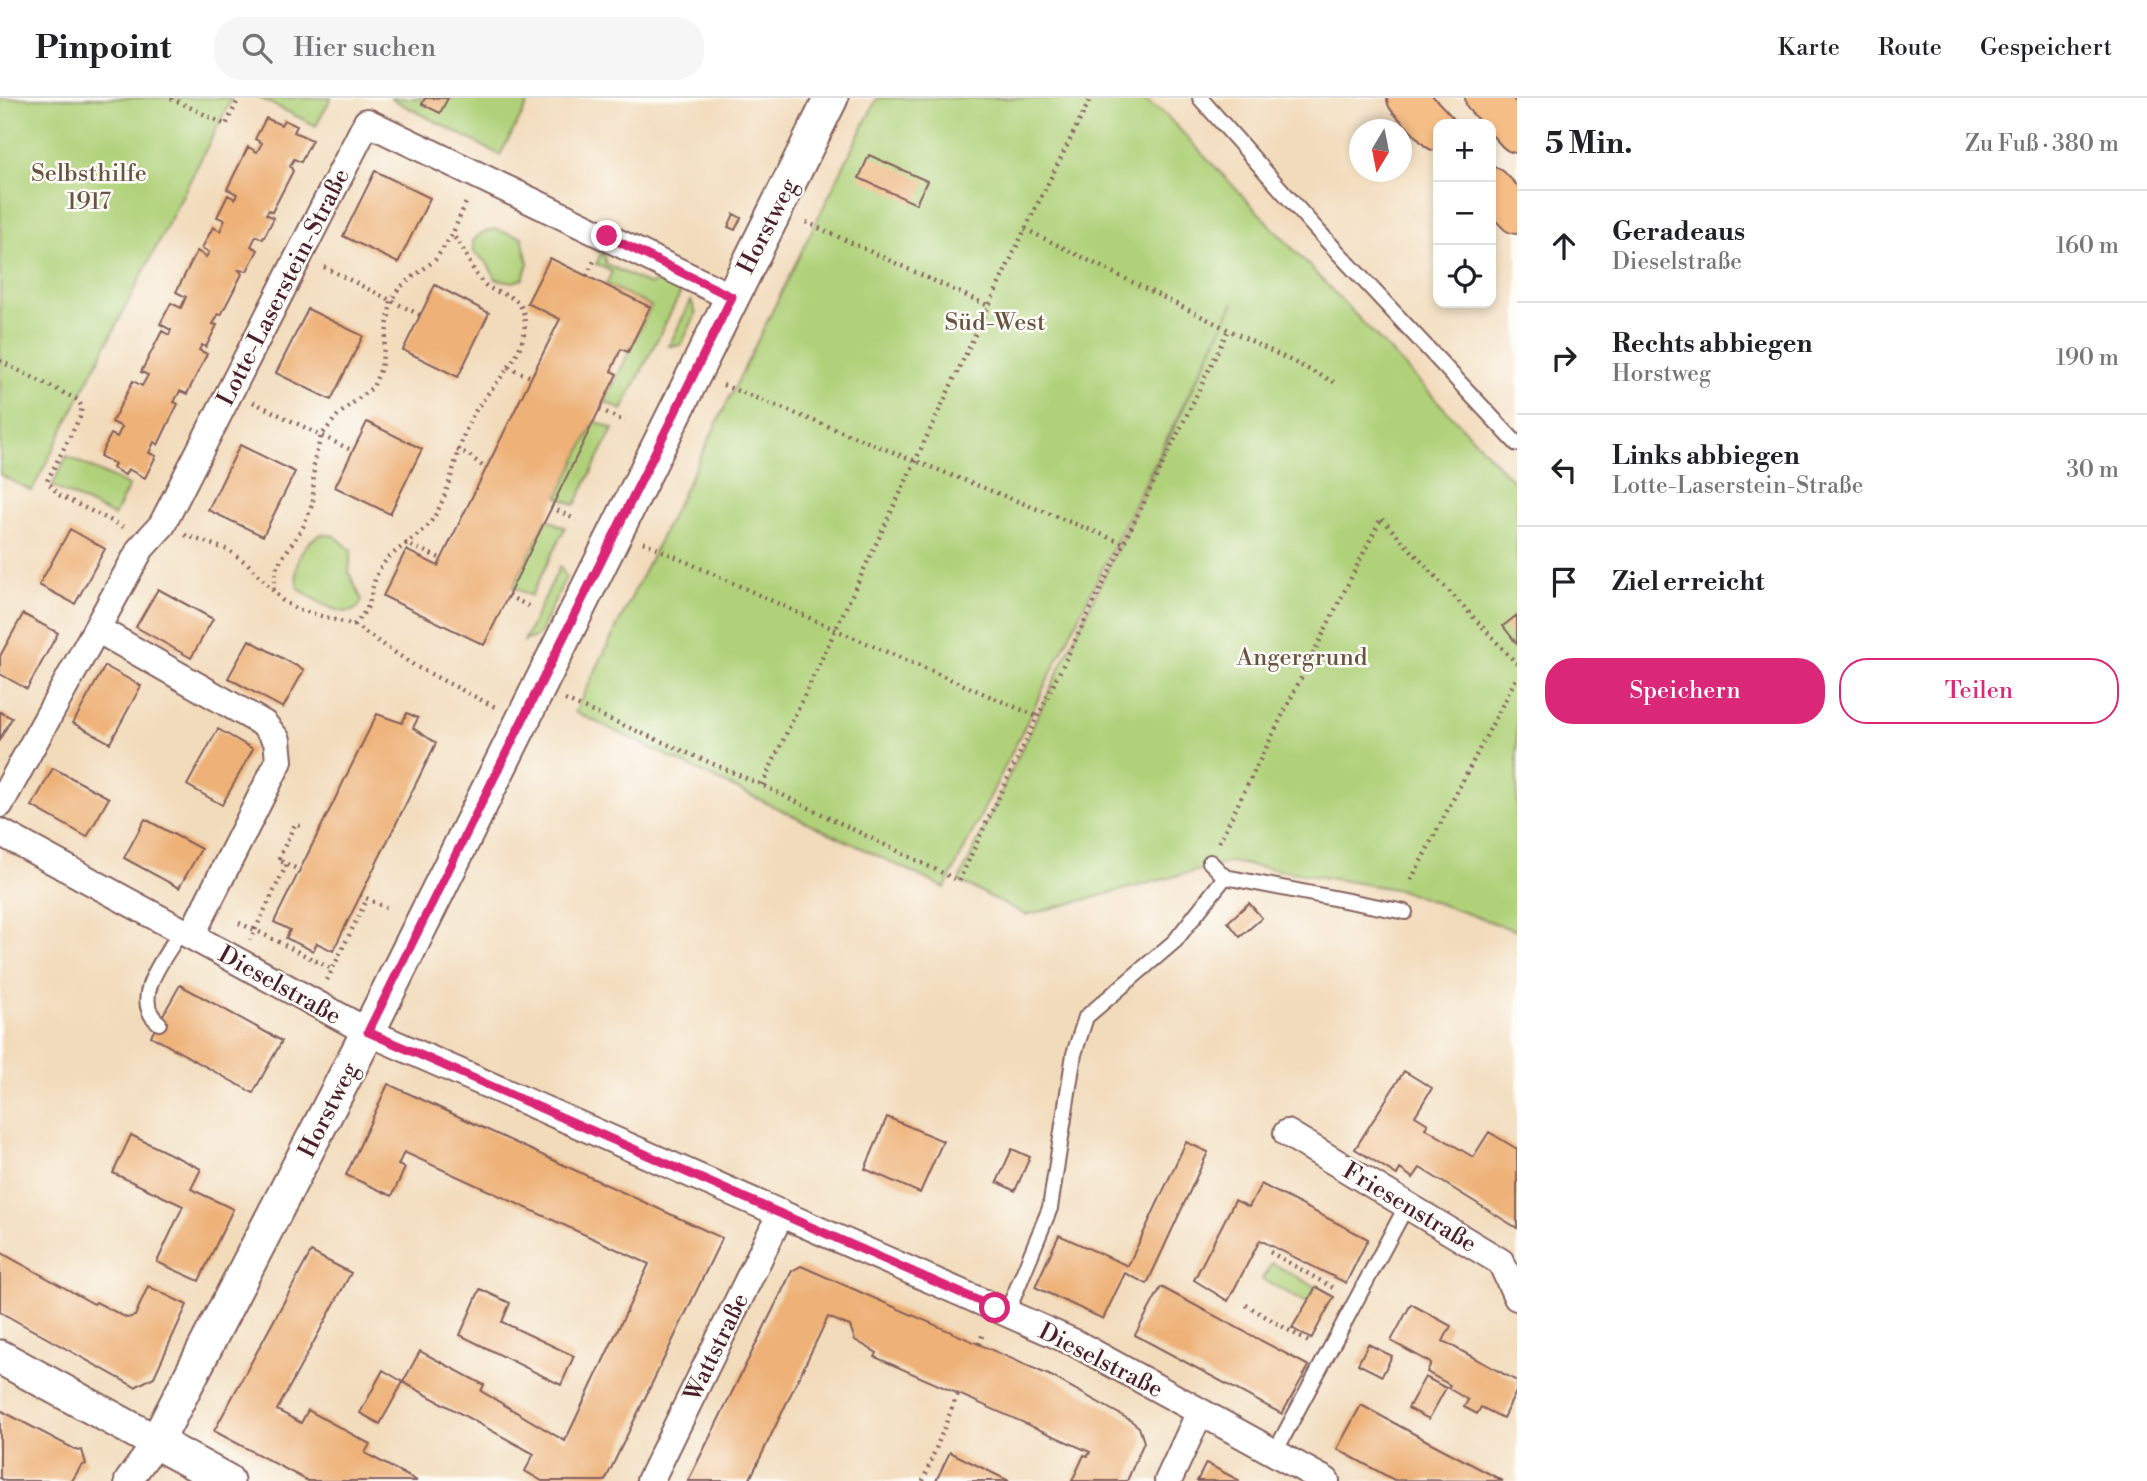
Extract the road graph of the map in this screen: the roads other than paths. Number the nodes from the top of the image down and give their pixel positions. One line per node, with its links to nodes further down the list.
1 (831, 98): 9 (street, Horstweg)
2 (1200, 98): 10 (lane)
3 (1407, 98): 5 (highway)
4 (1485, 98): 6 (highway)
5 (1433, 126)
6 (1517, 133)
7 (1496, 192): 8 (highway)
8 (1517, 214)
9 (732, 297): 11 (street, Lotte-Laserstein-Straße); 19 (street, Horstweg)
10 (1517, 444)
11 (97, 629): 12 (street, Lotte-Laserstein-Straße); 17 (street)
12 (0, 804)
13 (0, 832): 17 (street, Dieselstraße)
14 (1210, 862): 15 (lane)
15 (1225, 877): 16 (lane); 24 (lane)
16 (1405, 912)
17 (186, 934): 18 (lane); 19 (street, Dieselstraße)
18 (159, 1023)
19 (368, 1032): 22 (street, Dieselstraße); 27 (street, Horstweg)
20 (1287, 1133): 21 (street, Friesenstraße)
21 (1407, 1205): 23 (street, Friesenstraße); 28 (lane)
22 (781, 1213): 24 (street, Dieselstraße); 31 (street, Wattstraße)
23 (1517, 1297)
24 (1007, 1313): 26 (street, Dieselstraße)
25 (0, 1357): 27 (street)
26 (1200, 1412): 28 (street, Dieselstraße); 32 (street)
27 (156, 1443): 29 (street); 30 (street)
28 (1275, 1452): 33 (street, Dieselstraße)
29 (128, 1481)
30 (228, 1481)
31 (650, 1481)
32 (1168, 1481)
33 (1326, 1481)

